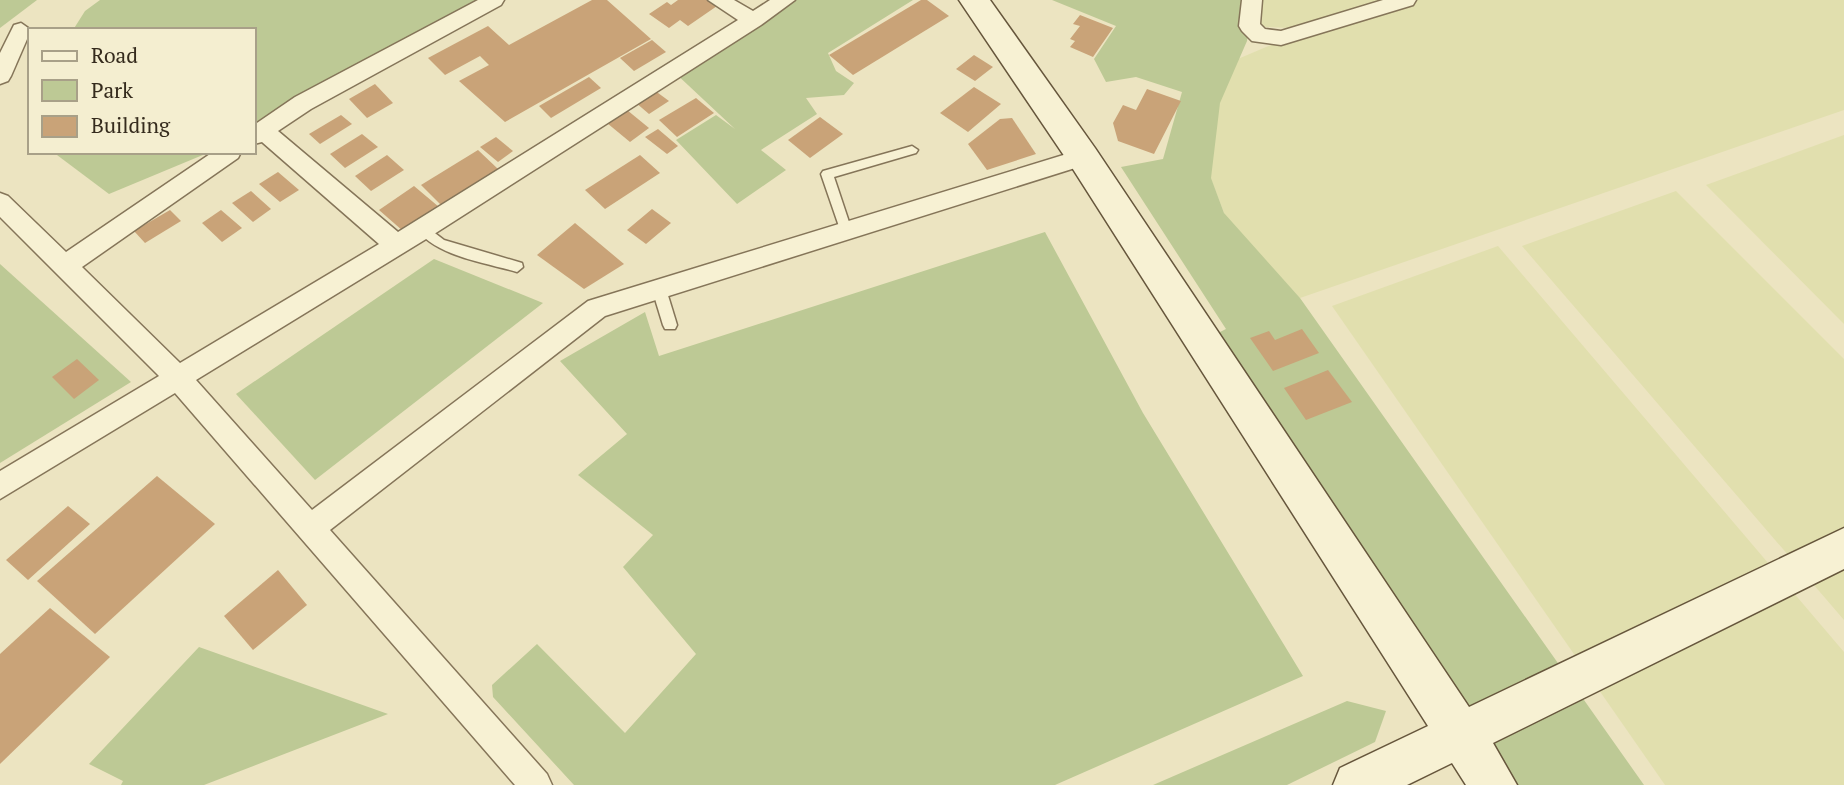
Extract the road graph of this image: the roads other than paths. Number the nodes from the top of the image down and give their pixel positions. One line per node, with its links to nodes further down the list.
1 (494, 0): 10 (street)
2 (719, 0): 7 (street)
3 (785, 0): 7 (street)
4 (974, 0): 13 (street)
5 (1252, 0): 6 (street)
6 (1406, 0)
7 (754, 20): 15 (street)
8 (21, 30): 9 (street)
9 (0, 76)
10 (258, 133): 17 (street)
11 (912, 150): 16 (lane)
12 (227, 154): 18 (street)
13 (1083, 157): 16 (street); 26 (street)
14 (0, 202): 18 (street)
15 (422, 229): 17 (street); 19 (lane)
16 (846, 231): 20 (street)
17 (397, 245): 22 (street)
18 (65, 266): 22 (street)
19 (517, 267)
20 (659, 289): 21 (lane); 24 (street)
21 (670, 325)
22 (178, 378): 23 (street); 24 (street)
23 (0, 486)
24 (310, 529): 27 (street)
25 (1844, 548): 26 (street)
26 (1461, 735): 28 (street); 29 (street)
27 (536, 785)
28 (1357, 785)
29 (1493, 785)

